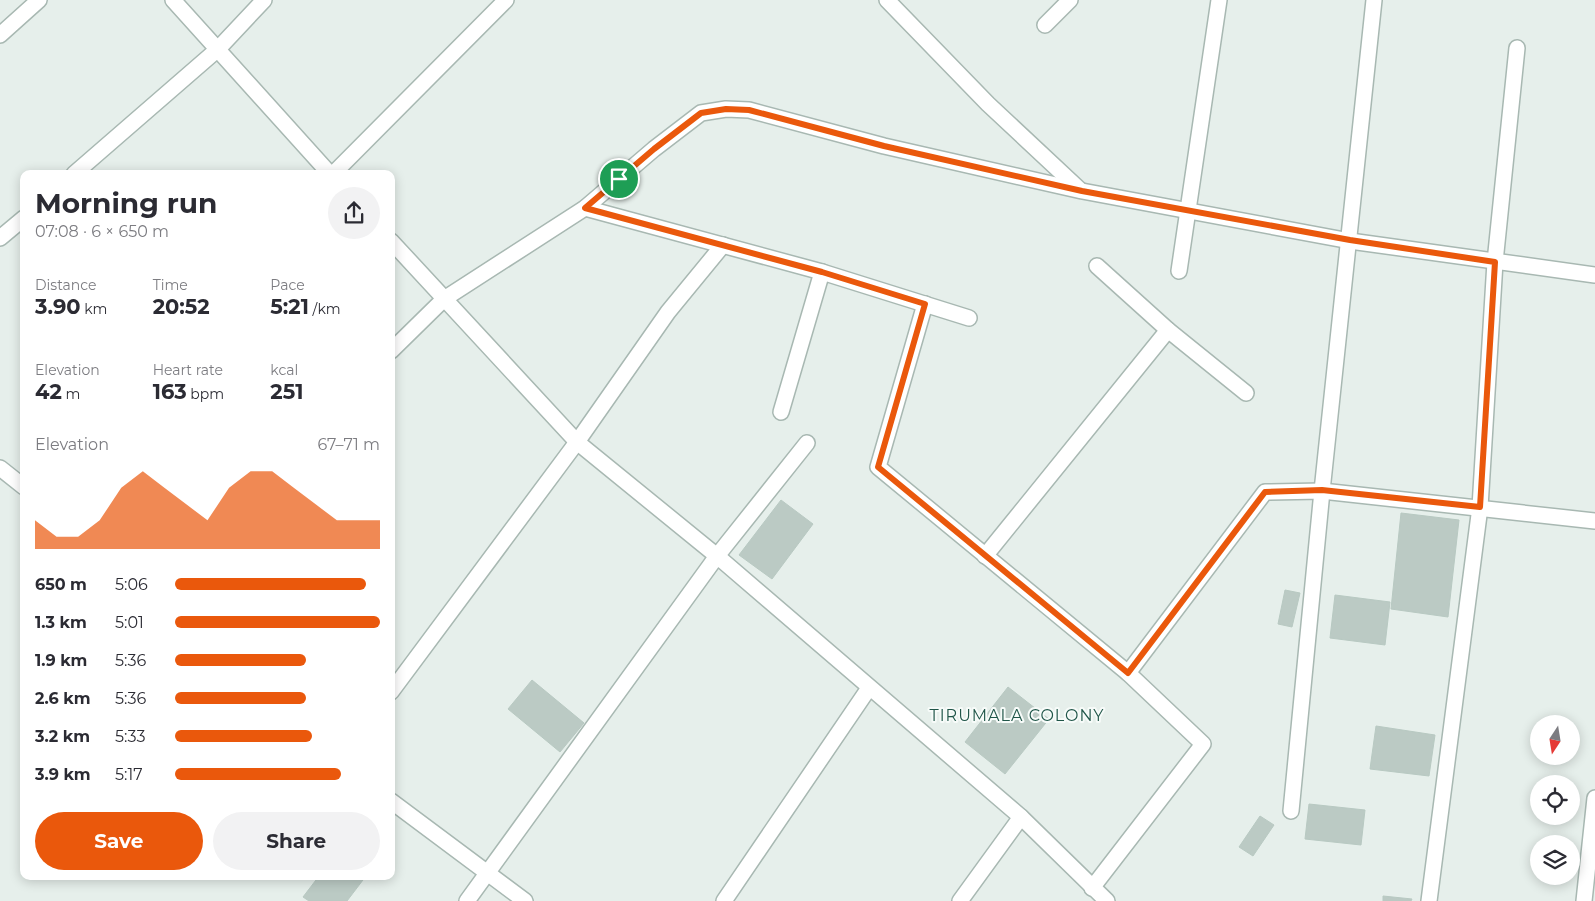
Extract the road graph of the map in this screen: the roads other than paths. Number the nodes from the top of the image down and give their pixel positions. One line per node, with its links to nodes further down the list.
1 (38, 0): 10 (street)
2 (172, 0): 11 (street)
3 (264, 0): 11 (street)
4 (506, 0): 15 (street)
5 (887, 0): 16 (street)
6 (1070, 0): 9 (street)
7 (1219, 0): 18 (street)
8 (1374, 0): 21 (street)
9 (1045, 25)
10 (0, 35)
11 (218, 48): 13 (street); 14 (street)
12 (1517, 48): 24 (street)
13 (79, 170)
14 (328, 170)
15 (336, 170)
16 (1082, 191): 17 (street); 18 (street)
17 (585, 208): 23 (street); 29 (street)
18 (1190, 211): 21 (street); 26 (street)
19 (20, 221): 20 (street)
20 (0, 238)
21 (1350, 240): 24 (street); 40 (street)
22 (395, 245): 29 (street)
23 (723, 245): 27 (street); 36 (street)
24 (1495, 262): 28 (street); 41 (street)
25 (1097, 266): 32 (street)
26 (1179, 271)
27 (822, 272): 30 (street); 35 (street)
28 (1595, 275)
29 (444, 299): 33 (street); 36 (street)
30 (925, 304): 31 (street); 44 (street)
31 (969, 318)
32 (1168, 330): 34 (street); 44 (street)
33 (395, 347)
34 (1246, 393)
35 (781, 412)
36 (576, 442): 43 (street); 46 (street)
37 (807, 443): 43 (street)
38 (0, 468): 39 (street)
39 (20, 484)
40 (1322, 490): 41 (street); 45 (street); 50 (street)
41 (1480, 507): 42 (street); 59 (street)
42 (1595, 521)
43 (717, 556): 47 (street); 52 (street)
44 (985, 556): 45 (street)
45 (1128, 673): 53 (street)
46 (395, 687)
47 (869, 688): 51 (street); 56 (street)
48 (1595, 798): 60 (street)
49 (395, 804): 52 (street)
50 (1291, 811)
51 (1021, 816): 53 (street); 57 (street)
52 (487, 874): 54 (street); 55 (street)
53 (1092, 888): 58 (street)
54 (467, 901)
55 (525, 901)
56 (724, 901)
57 (960, 901)
58 (1107, 901)
59 (1429, 901)
60 (1584, 901)

